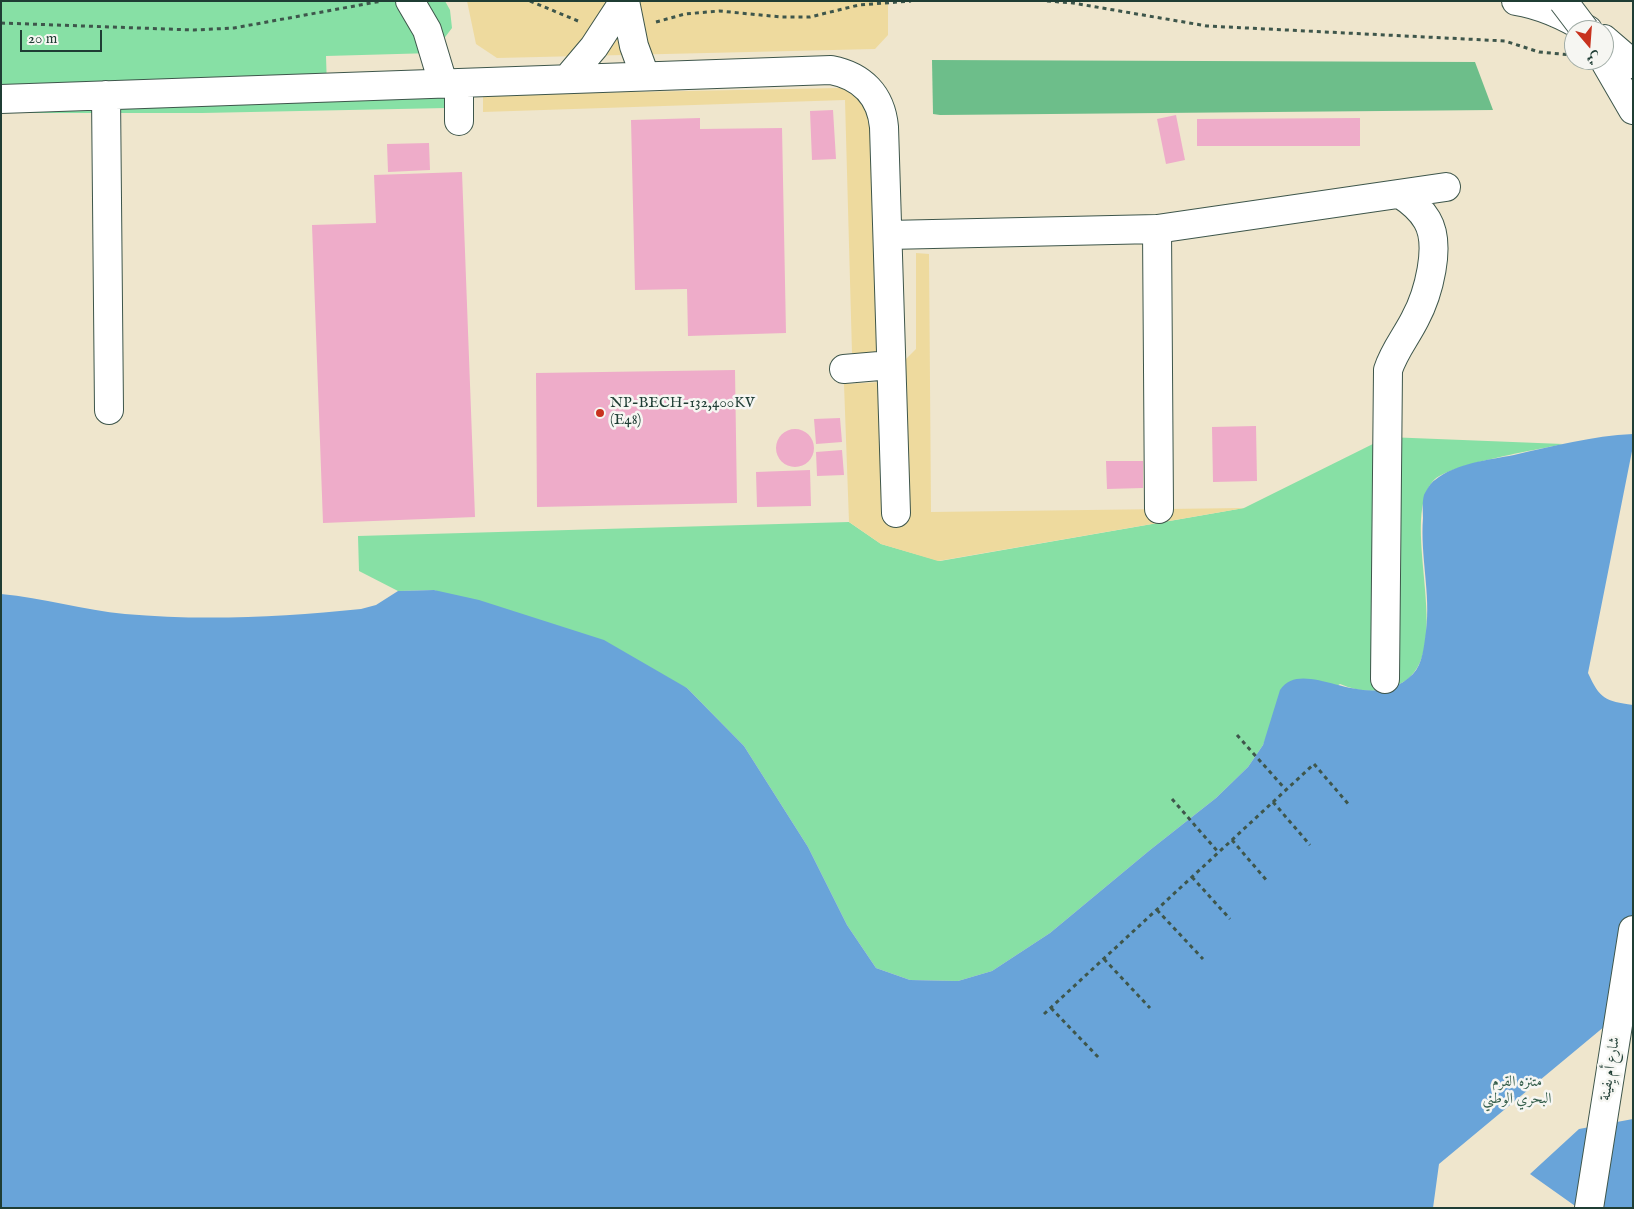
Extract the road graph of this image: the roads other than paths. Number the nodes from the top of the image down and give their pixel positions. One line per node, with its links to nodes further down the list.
1 (410, 1): 13 (main road)
2 (625, 1): 7 (main road)
3 (1516, 1): 5 (main road)
4 (1563, 1): 6 (main road, bridge)
5 (1567, 20)
6 (1578, 20)
7 (618, 30): 11 (main road); 12 (main road)
8 (1614, 48): 9 (main road)
9 (1633, 64)
10 (1610, 70): 16 (main road)
11 (645, 76): 12 (main road); 21 (main road)
12 (566, 79): 13 (main road)
13 (451, 83): 14 (main road); 17 (main road)
14 (106, 95): 15 (main road); 24 (main road)
15 (1, 99)
16 (1633, 110)
17 (458, 121)
18 (1446, 187): 19 (main road)
19 (1400, 194): 20 (main road); 27 (main road)
20 (1157, 229): 21 (main road); 25 (main road)
21 (888, 235): 22 (main road)
22 (891, 365): 23 (main road); 26 (main road)
23 (844, 369)
24 (109, 410)
25 (1159, 509)
26 (896, 513)
27 (1385, 679)
28 (1633, 930): 29 (main road, شارع أم يِفينة)
29 (1589, 1208)

